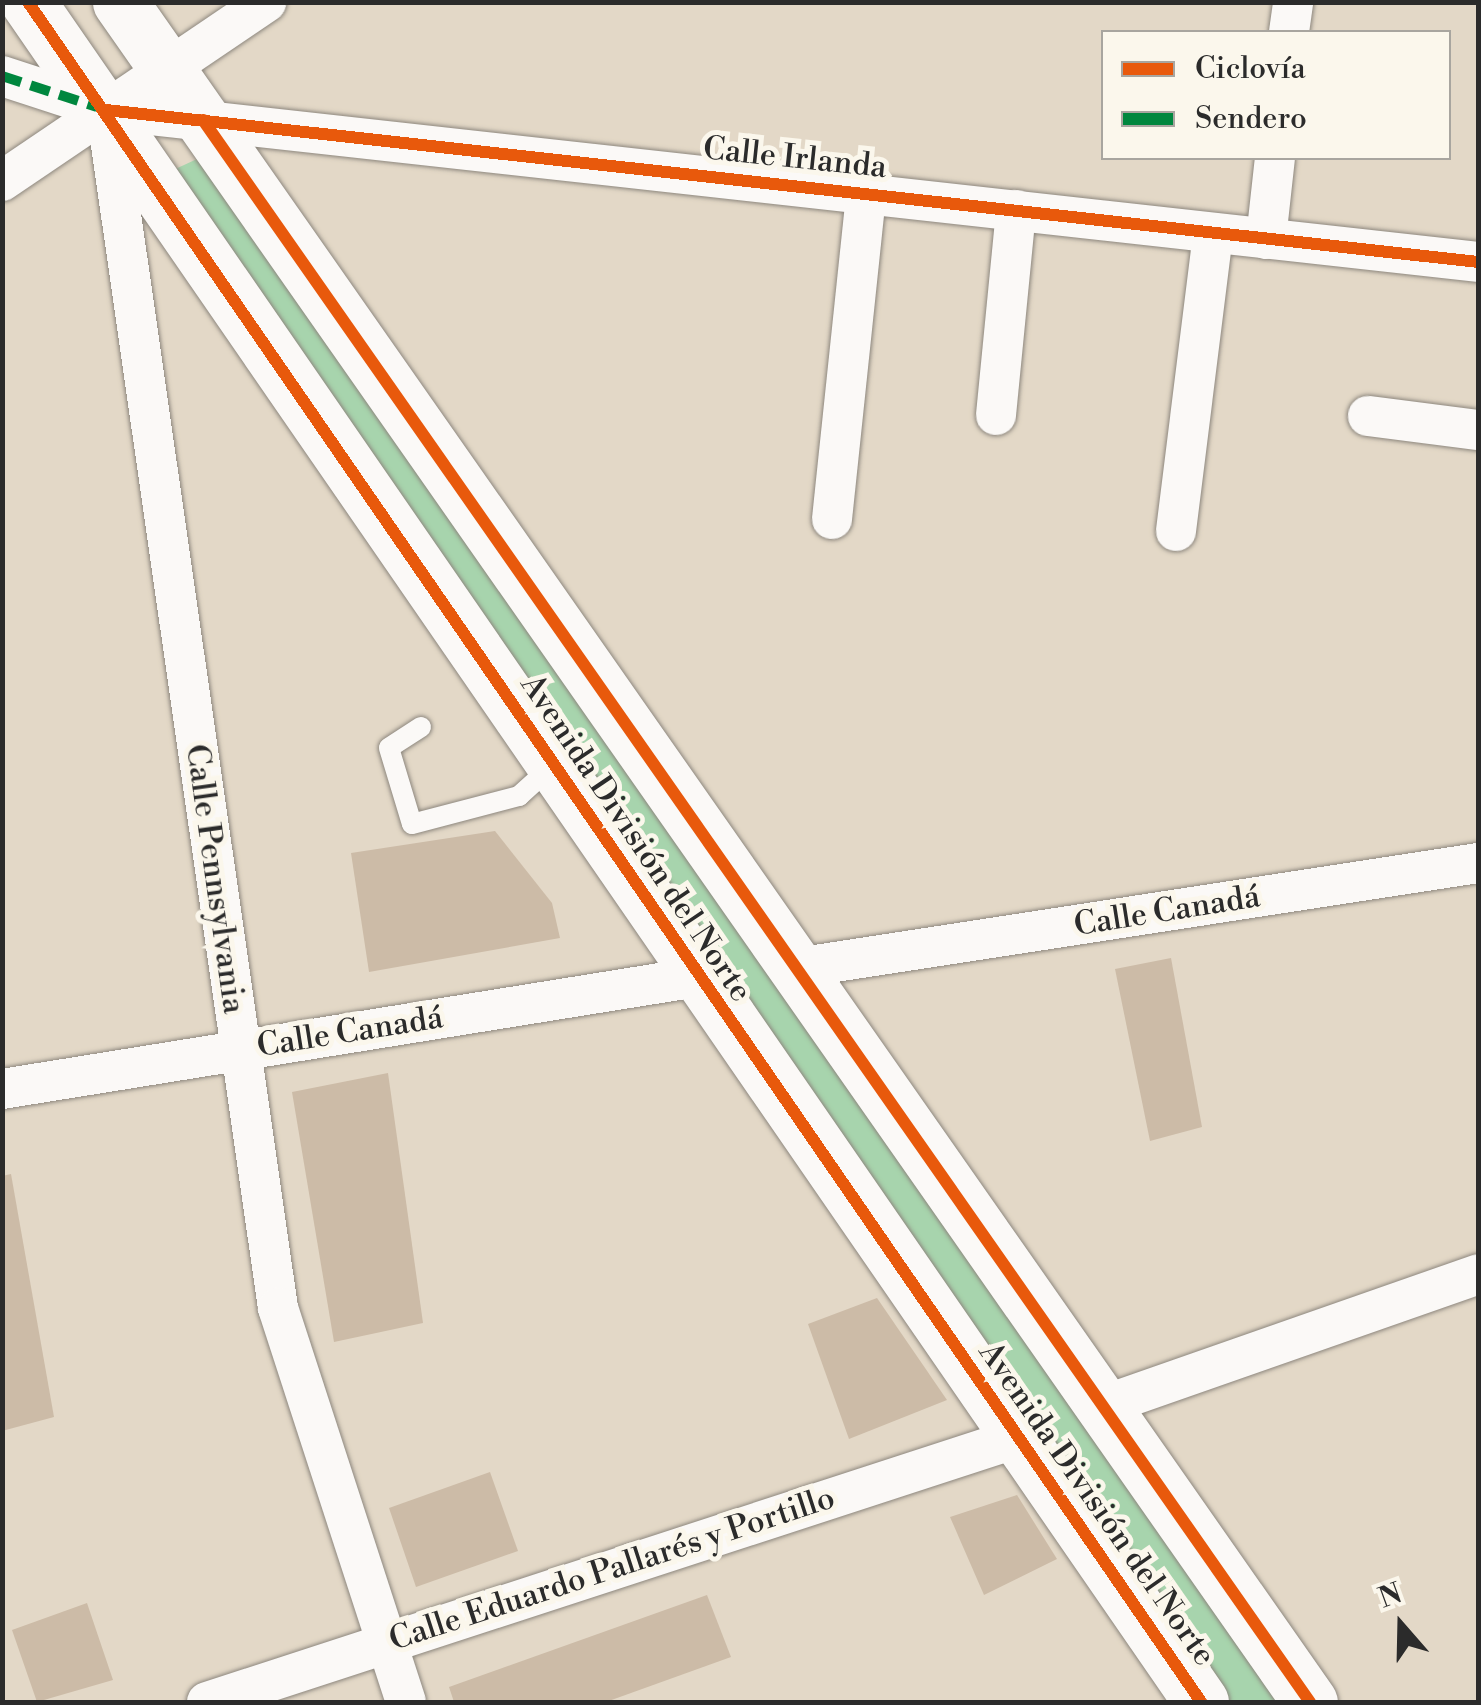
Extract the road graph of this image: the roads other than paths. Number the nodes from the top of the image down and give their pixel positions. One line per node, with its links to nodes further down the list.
1 (28, 2): 8 (main road, Avenida División del Norte)
2 (120, 2): 6 (main road, Avenida División del Norte)
3 (266, 2): 6 (street)
4 (1292, 2): 5 (street)
5 (1289, 30)
6 (168, 72): 8 (street); 9 (main road, Avenida División del Norte)
7 (2, 76): 8 (street, Calle Irlanda)
8 (106, 110): 9 (street, Calle Irlanda); 11 (street); 23 (main road, Avenida División del Norte); 27 (street, Calle Pennsylvania)
9 (203, 120): 12 (street, Calle Irlanda); 25 (main road, Avenida División del Norte)
10 (1275, 160): 15 (street)
11 (2, 181)
12 (866, 194): 13 (street, Calle Irlanda); 20 (street)
13 (1016, 210): 14 (street, Calle Irlanda); 17 (street)
14 (1213, 233): 15 (street, Calle Irlanda); 21 (street)
15 (1266, 238): 16 (street, Calle Irlanda)
16 (1478, 262)
17 (996, 415)
18 (1368, 416): 19 (street)
19 (1478, 430)
20 (832, 520)
21 (1176, 531)
22 (421, 727): 23 (lane)
23 (553, 766): 26 (main road, Avenida División del Norte)
24 (1478, 864): 25 (street, Calle Canadá)
25 (796, 968): 30 (main road, Avenida División del Norte)
26 (697, 977): 27 (street, Calle Canadá); 31 (main road, Avenida División del Norte)
27 (239, 1050): 28 (street, Calle Canadá); 32 (street, Calle Pennsylvania)
28 (2, 1088)
29 (1478, 1274): 30 (street)
30 (1099, 1407): 36 (main road, Avenida División del Norte)
31 (1017, 1438): 32 (street, Calle Eduardo Pallarés y Portillo); 35 (main road, Avenida División del Norte)
32 (384, 1643): 33 (street, Calle Eduardo Pallarés y Portillo); 34 (street, Calle Pennsylvania)
33 (207, 1702)
34 (406, 1702)
35 (1201, 1702)
36 (1310, 1702)

